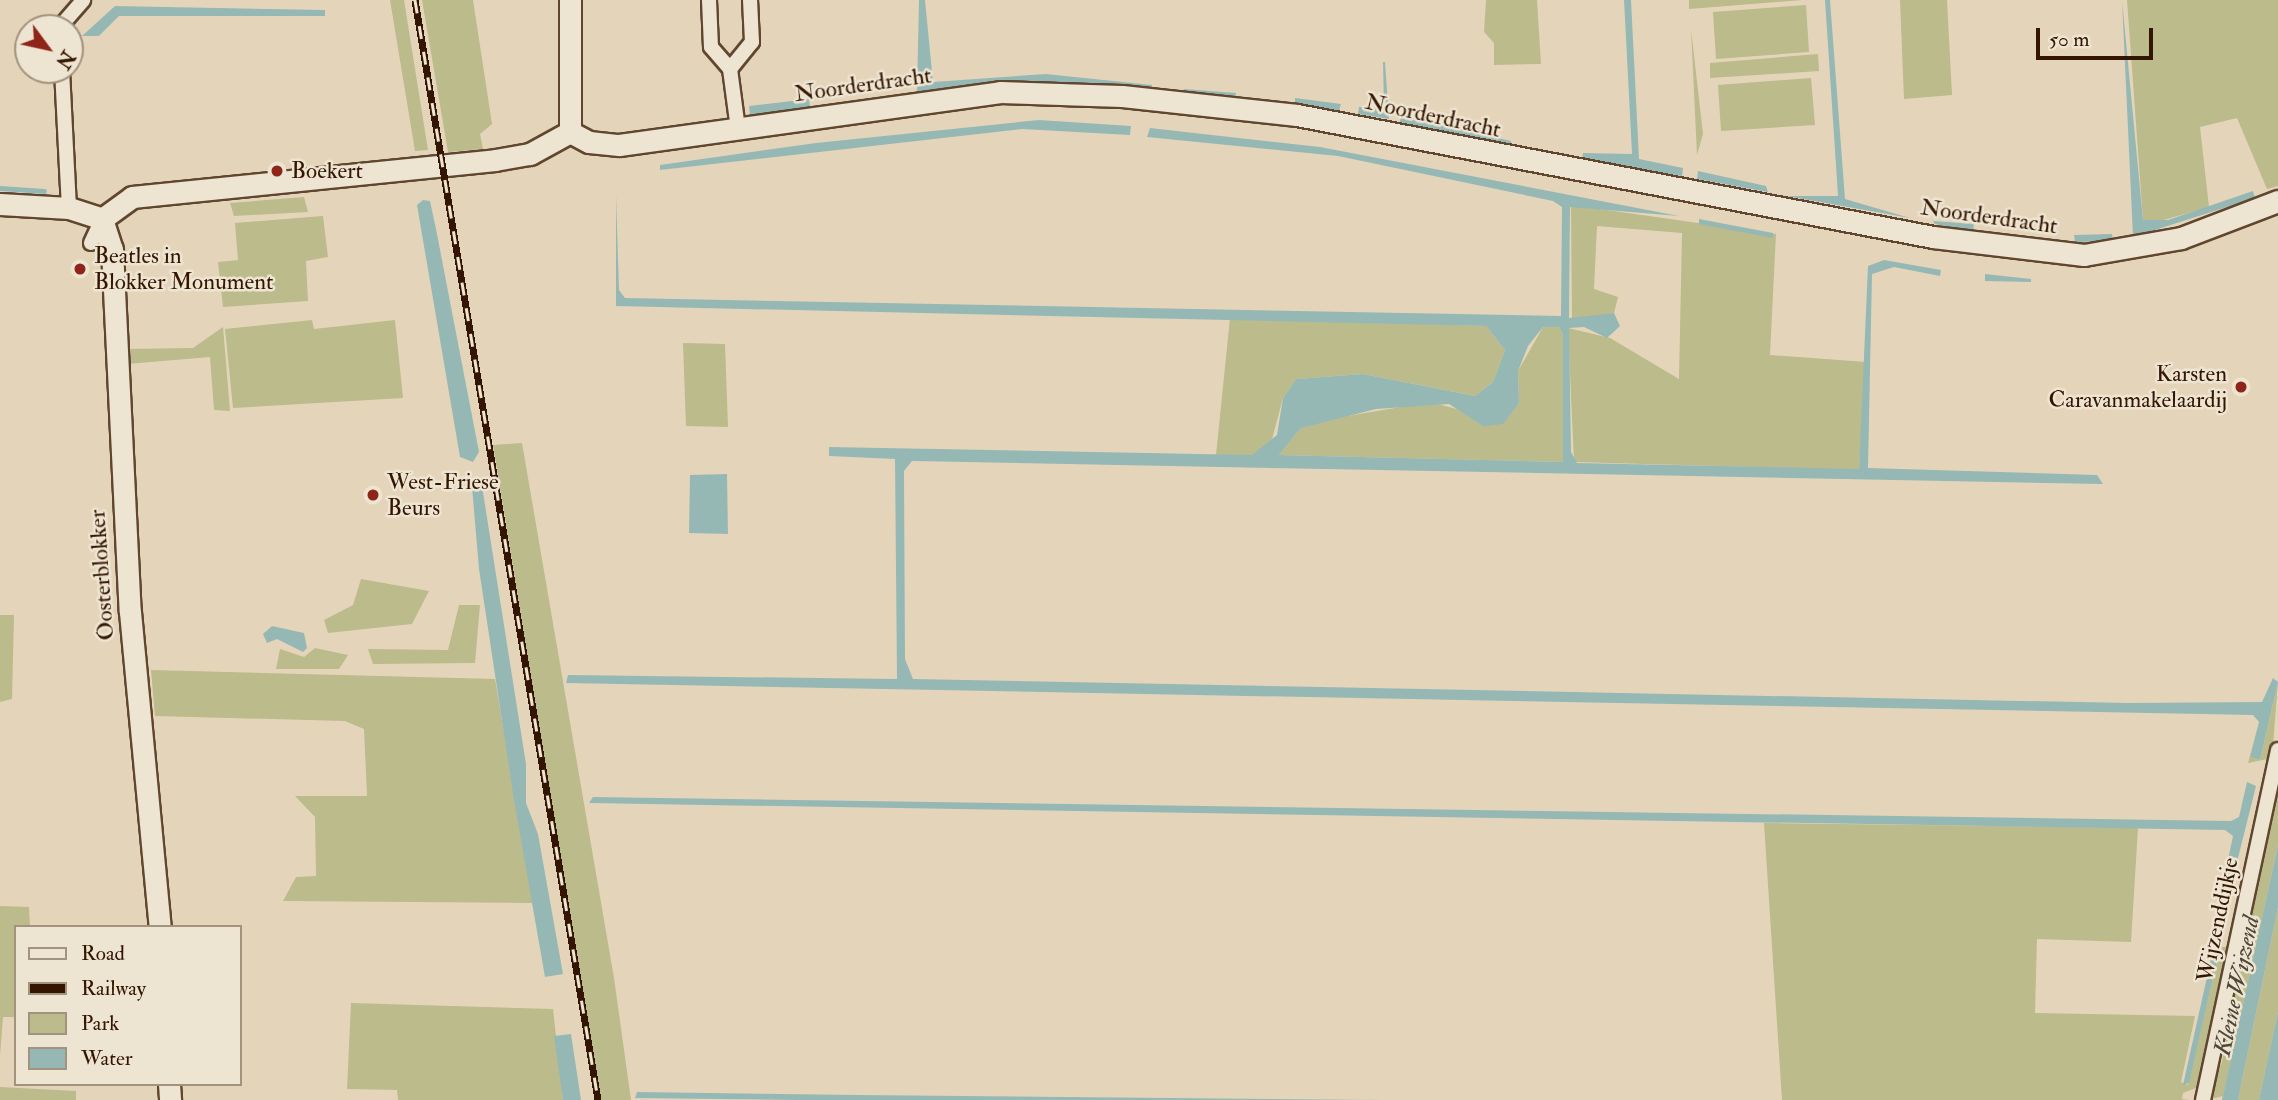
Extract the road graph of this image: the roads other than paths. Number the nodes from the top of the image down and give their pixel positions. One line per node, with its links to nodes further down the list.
1 (83, 0): 5 (street)
2 (570, 0): 9 (street)
3 (709, 0): 6 (street)
4 (750, 0): 6 (street)
5 (71, 14)
6 (730, 69): 8 (street)
7 (62, 84): 12 (street)
8 (738, 128): 9 (street, Noorderdracht); 10 (street, Noorderdracht)
9 (570, 132): 13 (street)
10 (2278, 201)
11 (0, 204): 12 (street)
12 (69, 208): 13 (street)
13 (102, 219): 14 (street); 16 (street, Oosterblokker)
14 (91, 243)
15 (2278, 750): 17 (street, Wijzenddijkje)
16 (160, 925)
17 (2203, 1100)

